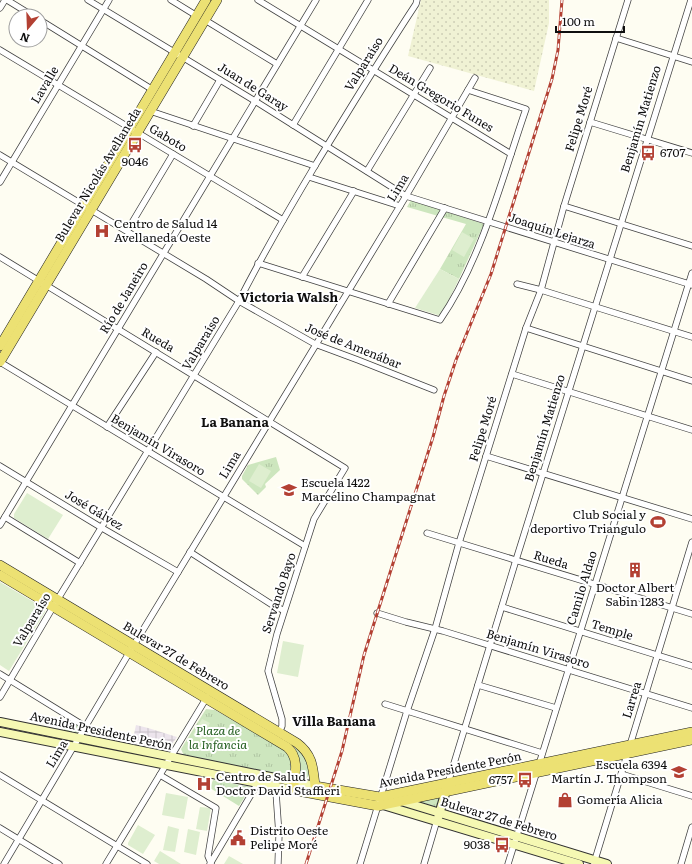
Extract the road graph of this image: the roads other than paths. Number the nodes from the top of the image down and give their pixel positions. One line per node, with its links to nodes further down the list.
1 (6, 0): 14 (street); 15 (street)
2 (88, 0): 16 (street, Juan de Garay)
3 (109, 0): 16 (street, Lavalle)
4 (172, 0): 17 (street)
5 (206, 0): 17 (main road, Bulevar Nicolás Avellaneda)
6 (217, 0): 17 (main road, Bulevar Nicolás Avellaneda)
7 (258, 0): 13 (street, Deán Gregorio Funes)
8 (316, 0): 19 (street, Río de Janeiro)
9 (368, 0): 22 (street)
10 (417, 0): 29 (street, Valparaíso)
11 (628, 0): 20 (street, Felipe Moré)
12 (691, 0): 25 (street, Benjamín Matienzo)
13 (267, 2): 19 (street, Deán Gregorio Funes)
14 (0, 8)
15 (20, 8)
16 (104, 10): 21 (street, Lavalle); 24 (street, Juan de Garay)
17 (201, 18): 24 (main road, Bulevar Nicolás Avellaneda); 27 (street)
18 (48, 25): 21 (street)
19 (300, 26): 22 (street, Deán Gregorio Funes); 27 (street, Río de Janeiro)
20 (616, 38): 25 (street); 39 (street, Felipe Moré)
21 (82, 46): 32 (street, Lavalle); 33 (street)
22 (338, 49): 29 (street, Deán Gregorio Funes); 40 (street)
23 (0, 50): 32 (street, Gaboto)
24 (179, 55): 31 (street, Juan de Garay); 33 (main road, Bulevar Nicolás Avellaneda); 37 (main road, Bulevar Nicolás Avellaneda)
25 (673, 56): 26 (street); 44 (street, Benjamín Matienzo)
26 (692, 62)
27 (277, 64): 36 (street, Río de Janeiro)
28 (430, 68): 35 (street)
29 (373, 70): 35 (street, Deán Gregorio Funes); 45 (street, Valparaíso)
30 (475, 78): 34 (street, Lima)
31 (220, 80): 36 (street, Juan de Garay); 41 (street)
32 (58, 85): 42 (street, Gaboto); 50 (street, Lavalle)
33 (153, 90): 42 (main road, Bulevar Nicolás Avellaneda)
34 (468, 90): 38 (street, Lima); 48 (street)
35 (414, 95): 38 (street, Deán Gregorio Funes); 52 (street)
36 (255, 101): 40 (street, Juan de Garay); 43 (street, Río de Janeiro)
37 (150, 111): 41 (street); 42 (main road, Bulevar Nicolás Avellaneda)
38 (451, 117): 48 (street, Deán Gregorio Funes); 57 (street, Lima)
39 (590, 122): 44 (street); 59 (street, Felipe Moré)
40 (293, 125): 45 (street, Juan de Garay)
41 (193, 126): 43 (street)
42 (134, 130): 47 (street, Gaboto); 60 (main road, Bulevar Nicolás Avellaneda)
43 (233, 139): 51 (street); 53 (street, Río de Janeiro)
44 (647, 139): 46 (street); 64 (street, Benjamín Matienzo)
45 (327, 146): 51 (street, Valparaíso); 52 (street, Juan de Garay)
46 (692, 153)
47 (173, 154): 53 (street, Gaboto); 65 (street)
48 (511, 154): 63 (street)
49 (0, 155): 50 (street, José de Amenábar)
50 (12, 162): 55 (street, Lavalle); 60 (street, José de Amenábar)
51 (315, 166): 54 (street, Valparaíso)
52 (367, 171): 57 (street, Juan de Garay)
53 (210, 176): 62 (street, Gaboto); 68 (street, Río de Janeiro)
54 (309, 177): 56 (street); 62 (street, Valparaíso)
55 (0, 182)
56 (354, 191): 58 (street); 73 (street)
57 (406, 196): 58 (street, Lima); 61 (street, Joaquín Lejarza)
58 (400, 206): 78 (street, Lima)
59 (564, 206): 64 (street); 66 (street, Felipe Moré)
60 (88, 207): 65 (street, José de Amenábar); 74 (main road, Bulevar Nicolás Avellaneda)
61 (446, 208): 63 (street, Joaquín Lejarza); 80 (street)
62 (283, 220): 71 (street, Valparaíso)
63 (488, 222): 66 (street, Joaquín Lejarza); 80 (street)
64 (621, 224): 67 (street); 70 (street, Benjamín Matienzo)
65 (127, 231): 68 (street, José de Amenábar)
66 (553, 243): 70 (street, Joaquín Lejarza); 77 (street, Felipe Moré)
67 (692, 246)
68 (164, 253): 79 (street, José de Amenábar); 83 (street, Río de Janeiro)
69 (0, 257): 74 (street, Rueda)
70 (610, 260): 76 (street, Joaquín Lejarza); 81 (street, Benjamín Matienzo)
71 (258, 263): 73 (street); 79 (street, Valparaíso)
72 (692, 273): 76 (street, Camilo Aldao)
73 (302, 277): 78 (street)
74 (43, 283): 83 (street, Rueda); 87 (main road, Bulevar Nicolás Avellaneda); 90 (main road, Bulevar Nicolás Avellaneda)
75 (517, 284): 77 (street)
76 (690, 285): 84 (street, Camilo Aldao)
77 (541, 290): 81 (street); 82 (street, Felipe Moré)
78 (348, 291): 80 (street); 86 (street, Lima)
79 (239, 301): 86 (street, José de Amenábar); 93 (street, Valparaíso)
80 (388, 304)
81 (595, 307): 84 (street); 88 (street, Benjamín Matienzo)
82 (526, 328): 88 (street); 92 (street, Felipe Moré)
83 (119, 329): 89 (street, Rueda); 97 (street, Río de Janeiro)
84 (674, 332): 85 (street); 91 (street, Camilo Aldao)
85 (692, 337)
86 (315, 344): 95 (street, José de Amenábar); 99 (street, Lima)
87 (0, 346)
88 (583, 346): 91 (street); 96 (street, Benjamín Matienzo)
89 (156, 352): 93 (street, Rueda); 100 (street)
90 (0, 362): 97 (street, Benjamín Virasoro)
91 (661, 371): 94 (street); 98 (street, Camilo Aldao)
92 (512, 374): 96 (street); 103 (street, Felipe Moré)
93 (194, 375): 99 (street, Rueda); 102 (street, Valparaíso)
94 (692, 381)
95 (434, 390)
96 (569, 392): 98 (street); 106 (street, Benjamín Matienzo)
97 (72, 405): 100 (street, Benjamín Virasoro); 107 (street, Río de Janeiro)
98 (647, 416): 101 (street); 109 (street, Camilo Aldao)
99 (269, 421): 105 (street, Rueda); 108 (street, Lima)
100 (107, 427): 102 (street, Benjamín Virasoro)
101 (692, 430)
102 (148, 451): 108 (street, Benjamín Virasoro); 113 (street, Valparaíso)
103 (486, 456): 106 (street); 116 (street, Felipe Moré)
104 (0, 466): 107 (street, José Gálvez)
105 (345, 468): 117 (street, Servando Bayo)
106 (543, 473): 109 (street); 119 (street, Benjamín Matienzo)
107 (26, 481): 110 (street, Río de Janeiro); 113 (street, José Gálvez)
108 (224, 497): 117 (street, Benjamín Virasoro); 118 (street, Lima)
109 (622, 497): 111 (street); 124 (street, Camilo Aldao)
110 (5, 517): 112 (street, Río de Janeiro); 120 (street)
111 (692, 519)
112 (0, 525)
113 (102, 528): 120 (street, Valparaíso); 122 (street, José Gálvez)
114 (427, 533): 116 (street, Rueda)
115 (692, 542): 127 (street, Larrea)
116 (459, 543): 119 (street, Rueda); 131 (street, Felipe Moré)
117 (306, 546): 128 (street, Servando Bayo)
118 (190, 552): 122 (street, Lima); 128 (street)
119 (516, 560): 124 (street, Rueda); 126 (street, Benjamín Matienzo)
120 (80, 563): 125 (street, Valparaíso)
121 (0, 565): 125 (main road, Bulevar 27 de Febrero)
122 (178, 572): 134 (street, Lima)
123 (0, 575): 125 (main road, Bulevar 27 de Febrero)
124 (595, 584): 127 (street, Rueda); 132 (street, Camilo Aldao)
125 (55, 603): 134 (main road, Bulevar 27 de Febrero); 139 (street, Valparaíso)
126 (502, 607): 132 (street, Temple); 133 (street, Benjamín Matienzo)
127 (672, 608): 130 (street, Rueda); 135 (street, Larrea)
128 (283, 610): 153 (street, Servando Bayo)
129 (377, 613): 131 (street, Benjamín Virasoro)
130 (692, 614)
131 (435, 629): 133 (street, Benjamín Virasoro); 147 (street, Felipe Moré)
132 (580, 631): 135 (street, Temple); 137 (street, Camilo Aldao)
133 (490, 646): 137 (street, Benjamín Virasoro); 140 (street, Benjamín Matienzo)
134 (132, 649): 142 (main road, Bulevar 27 de Febrero); 149 (street, Lima)
135 (657, 655): 136 (street, Temple); 141 (street, Larrea)
136 (692, 666)
137 (568, 670): 141 (street, Benjamín Virasoro); 145 (street, Camilo Aldao)
138 (0, 674): 139 (street)
139 (10, 680): 143 (street, Valparaíso); 149 (street)
140 (478, 685): 145 (street); 150 (street, Benjamín Matienzo)
141 (645, 694): 146 (street, Benjamín Virasoro); 157 (street, Larrea)
142 (208, 695): 153 (main road, Bulevar 27 de Febrero); 159 (street); 168 (main road, Bulevar 27 de Febrero)
143 (0, 697)
144 (385, 704): 147 (street)
145 (556, 708): 158 (street, Camilo Aldao)
146 (692, 708)
147 (407, 710): 150 (street); 173 (street, Felipe Moré)
148 (0, 722): 154 (main road, Avenida Presidente Perón)
149 (86, 727): 154 (street, Lima)
150 (465, 729): 158 (street); 170 (street, Benjamín Matienzo)
151 (0, 732): 156 (main road, Avenida Presidente Perón)
152 (692, 732): 157 (main road, Avenida Presidente Perón)
153 (279, 733): 169 (main road, Bulevar 27 de Febrero)
154 (79, 738): 156 (street, Lima); 159 (main road, Avenida Presidente Perón)
155 (692, 740): 157 (main road, Avenida Presidente Perón)
156 (74, 746): 160 (main road, Avenida Presidente Perón); 172 (street, Lima)
157 (628, 750): 161 (main road, Avenida Presidente Perón); 162 (street, Larrea)
158 (542, 753): 161 (street, Camilo Aldao)
159 (171, 757): 160 (street); 165 (main road, Avenida Presidente Perón)
160 (165, 765): 164 (street); 167 (main road, Avenida Presidente Perón)
161 (537, 769): 170 (main road, Avenida Presidente Perón); 179 (street, Camilo Aldao)
162 (621, 774): 171 (street); 181 (street, Larrea)
163 (0, 775): 172 (street)
164 (160, 775): 180 (street); 182 (street)
165 (263, 776): 166 (main road, Avenida Presidente Perón); 167 (street)
166 (275, 782): 167 (main road, Avenida Presidente Perón); 168 (main road, Avenida Presidente Perón); 187 (street)
167 (258, 784): 182 (street)
168 (294, 786): 169 (main road, Avenida Presidente Perón); 173 (main road, Avenida Presidente Perón)
169 (315, 786): 173 (main road, Avenida Presidente Perón)
170 (447, 788): 173 (main road, Avenida Presidente Perón); 174 (main road, Avenida Presidente Perón); 175 (main road, Benjamín Matienzo)
171 (692, 796)
172 (42, 800): 178 (street, Lima); 180 (street)
173 (381, 801): 174 (main road, Avenida Presidente Perón); 175 (main road, Bulevar 27 de Febrero); 188 (street, Felipe Moré)
174 (400, 801): 175 (main road, Bulevar 27 de Febrero)
175 (438, 817): 179 (main road, Bulevar 27 de Febrero); 189 (street, Benjamín Matienzo)
176 (692, 827): 193 (street)
177 (0, 828): 178 (street)
178 (19, 839): 183 (street, Lima); 184 (street)
179 (515, 840): 181 (main road, Bulevar 27 de Febrero); 190 (street, Camilo Aldao); 191 (main road, Bulevar 27 de Febrero)
180 (117, 846): 185 (street); 186 (street)
181 (594, 862): 192 (main road, Bulevar 27 de Febrero)
182 (210, 863)
183 (4, 864)
184 (59, 864)
185 (106, 864)
186 (147, 864)
187 (278, 864)
188 (360, 864)
189 (424, 864)
190 (508, 864)
191 (579, 864)
192 (607, 864)
193 (681, 864)

